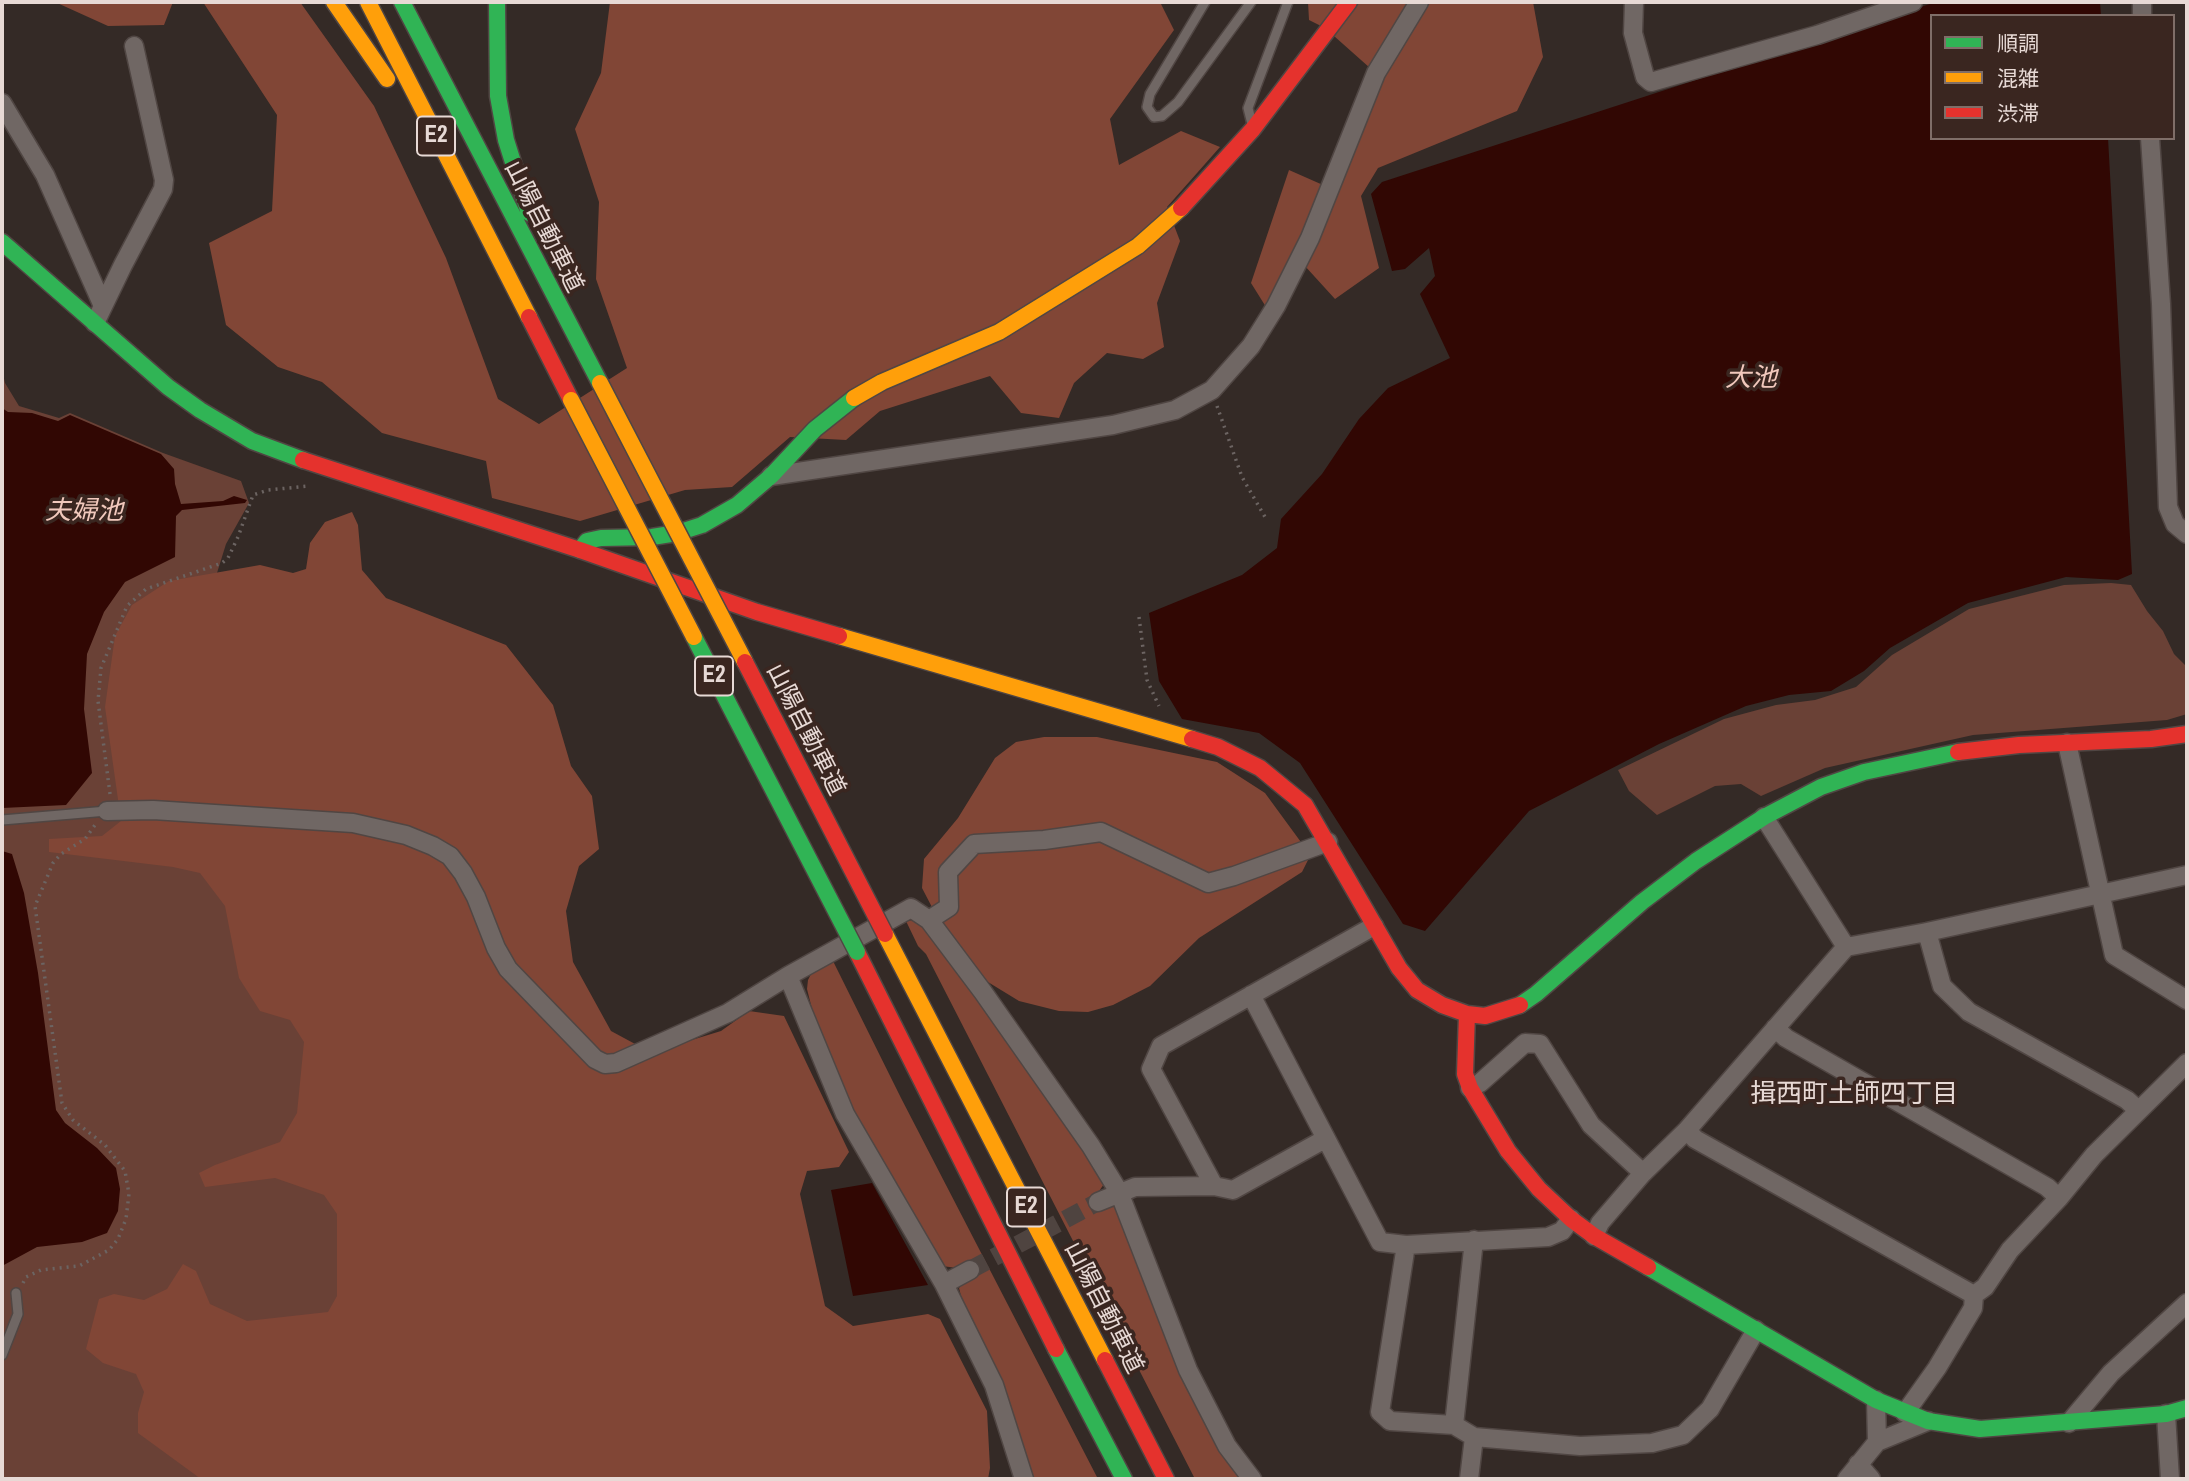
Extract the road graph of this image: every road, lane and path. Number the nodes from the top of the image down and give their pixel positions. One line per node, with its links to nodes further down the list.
1 (334, 2): 19 (main road)
2 (368, 2): 19 (main road, E2)
3 (402, 2): 22 (main road, 山陽自動車道 / E2)
4 (498, 2): 22 (main road)
5 (1205, 2): 6 (lane)
6 (1251, 2)
7 (1288, 2): 14 (lane)
8 (1349, 2): 14 (main road)
9 (1419, 2): 23 (street)
10 (1634, 2): 11 (street)
11 (1913, 2)
12 (134, 46): 20 (street)
13 (2, 103): 15 (street)
14 (1253, 129): 25 (main road)
15 (19, 131): 16 (street); 20 (street)
16 (2, 139)
17 (2150, 140): 27 (street)
18 (2, 242): 21 (main road)
19 (505, 271): 62 (main road, E2, bridge)
20 (103, 306): 21 (street)
21 (95, 323): 24 (main road)
22 (570, 329): 83 (main road, 山陽自動車道 / E2, bridge)
23 (1212, 390): 25 (street); 26 (path)
24 (342, 474): 28 (main road); 33 (path)
25 (771, 476): 28 (main road)
26 (1265, 517)
27 (2187, 534)
28 (580, 550): 30 (main road)
29 (1139, 617): 30 (path)
30 (1165, 732): 36 (main road)
31 (2187, 734): 32 (main road)
32 (2067, 743): 34 (main road); 38 (street)
33 (107, 811): 35 (lane); 43 (street); 65 (path)
34 (1764, 817): 42 (street); 46 (main road)
35 (2, 820)
36 (1328, 842): 39 (street); 40 (main road)
37 (2187, 875): 38 (street)
38 (2100, 894): 41 (street); 45 (street)
39 (929, 920): 43 (street); 55 (street)
40 (1374, 926): 44 (street); 46 (main road)
41 (1927, 932): 42 (street); 50 (street)
42 (1846, 947): 47 (street)
43 (788, 976): 64 (street)
44 (1251, 995): 52 (street); 54 (street)
45 (2187, 1000)
46 (1467, 1014): 49 (main road)
47 (1775, 1028): 51 (street); 56 (street)
48 (2187, 1062): 50 (street)
49 (1470, 1088): 53 (street); 58 (main road)
50 (2138, 1110): 56 (street)
51 (1687, 1130): 53 (street); 66 (street)
52 (1325, 1139): 54 (street); 61 (street)
53 (1643, 1173): 59 (street)
54 (1214, 1186): 55 (street)
55 (1119, 1192): 57 (street); 84 (street)
56 (2059, 1198): 66 (street)
57 (1098, 1202)
58 (1571, 1219): 59 (main road); 60 (street)
59 (1594, 1236): 68 (main road)
60 (1474, 1240): 61 (street); 76 (street)
61 (1406, 1245): 76 (street)
62 (1008, 1255): 81 (main road); 82 (main road, E2)
63 (970, 1270): 64 (street)
64 (944, 1284): 80 (street)
65 (16, 1293): 69 (lane)
66 (1974, 1295): 72 (street)
67 (2187, 1303): 75 (street)
68 (1756, 1330): 70 (main road); 77 (street)
69 (2, 1355)
70 (1876, 1400): 72 (main road); 78 (street)
71 (2187, 1408): 73 (main road)
72 (1905, 1413): 74 (main road)
73 (2166, 1414): 75 (main road); 88 (street)
74 (1928, 1421): 75 (main road); 78 (street)
75 (2069, 1423)
76 (1454, 1425): 77 (street)
77 (1474, 1437): 85 (street)
78 (1877, 1442): 79 (street)
79 (1858, 1464): 86 (street); 87 (street)
80 (1024, 1479)
81 (1114, 1479)
82 (1125, 1479)
83 (1166, 1479)
84 (1252, 1479)
85 (1469, 1479)
86 (1847, 1479)
87 (1871, 1479)
88 (2170, 1479)

